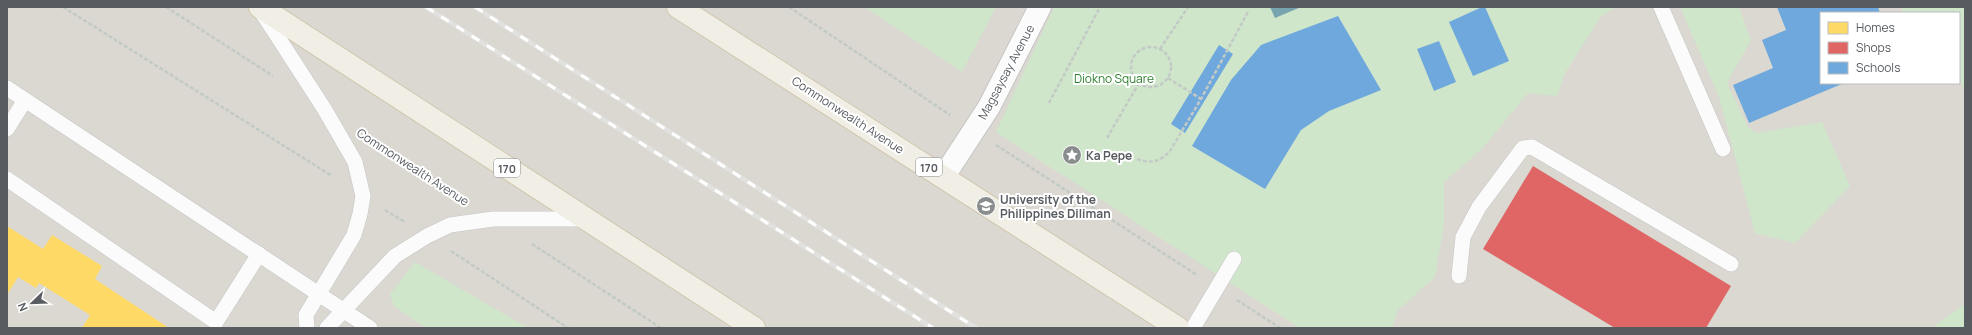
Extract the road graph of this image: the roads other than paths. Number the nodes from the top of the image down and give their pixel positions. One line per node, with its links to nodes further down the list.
1 (259, 7): 11 (main road, 170); 16 (lane)
2 (678, 7): 9 (main road, Commonwealth Avenue / 170)
3 (1040, 7): 9 (street, Magsaysay Avenue)
4 (1661, 7): 8 (lane)
5 (7, 88): 6 (lane)
6 (25, 100): 7 (lane); 12 (lane)
7 (7, 129)
8 (1723, 149)
9 (944, 176): 22 (main road, Commonwealth Avenue / 170)
10 (7, 179): 12 (lane)
11 (587, 220): 17 (lane); 21 (main road, 170)
12 (259, 254): 16 (lane)
13 (1234, 259): 23 (lane)
14 (1731, 264): 15 (lane)
15 (1459, 276)
16 (318, 293): 17 (lane); 18 (lane)
17 (344, 311): 19 (lane); 20 (lane)
18 (307, 328)
19 (327, 328)
20 (370, 328)
21 (754, 328)
22 (1178, 328)
23 (1193, 328)

